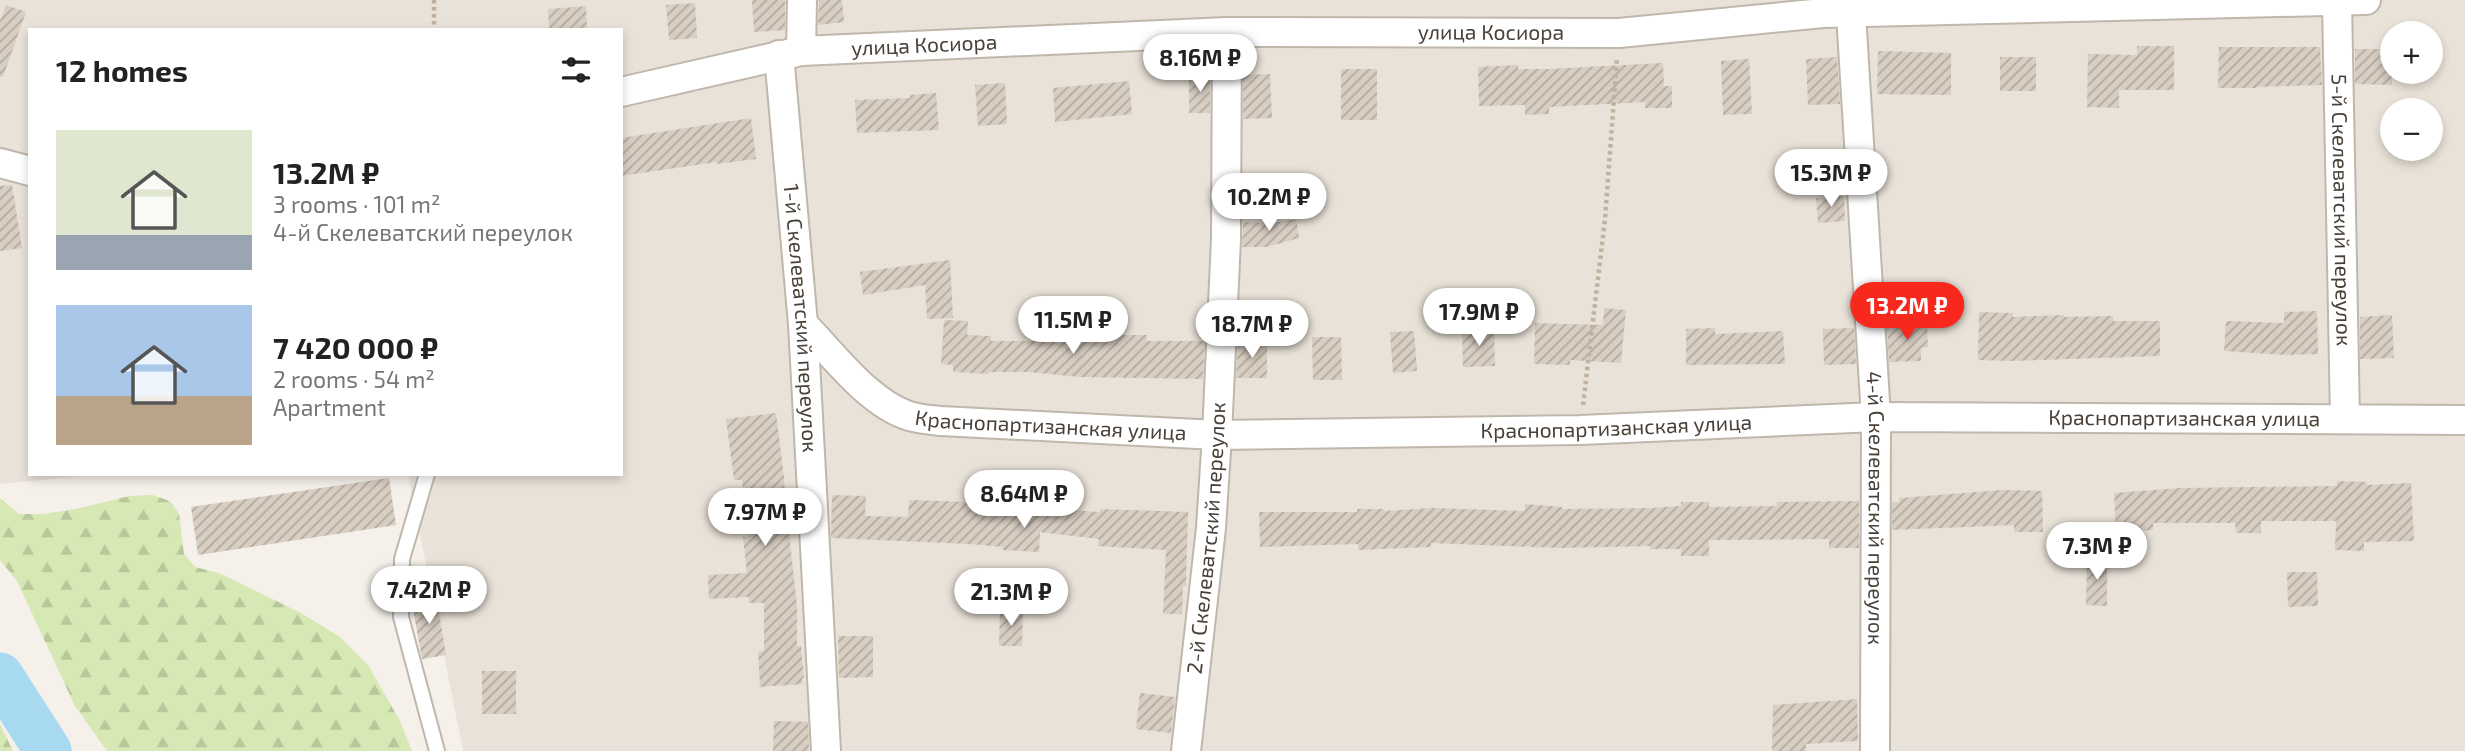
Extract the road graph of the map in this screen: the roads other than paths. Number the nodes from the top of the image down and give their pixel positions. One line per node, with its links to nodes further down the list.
1 (802, 0): 7 (street, 1-й Скелеватский переулок)
2 (2366, 0): 3 (street, улица Косиора)
3 (2337, 2): 5 (street, улица Косиора); 13 (street, 5-й Скелеватский переулок)
4 (1823, 7): 5 (street, улица Косиора); 6 (street, улица Косиора)
5 (1850, 14): 12 (street, 4-й Скелеватский переулок)
6 (1227, 32): 7 (street, улица Косиора); 15 (street, 2-й Скелеватский переулок)
7 (790, 53): 8 (street, улица Косиора); 11 (street, 1-й Скелеватский переулок)
8 (623, 92)
9 (0, 163): 10 (street)
10 (28, 170)
11 (803, 324): 15 (street, Краснопартизанская улица); 18 (street, 1-й Скелеватский переулок)
12 (1875, 417): 13 (street, Краснопартизанская улица); 15 (street, Краснопартизанская улица); 20 (street, 4-й Скелеватский переулок)
13 (2345, 419): 14 (street, Краснопартизанская улица)
14 (2465, 420)
15 (1217, 435): 19 (street, 2-й Скелеватский переулок)
16 (426, 476): 17 (lane)
17 (437, 751)
18 (826, 751)
19 (1186, 751)
20 (1875, 751)

